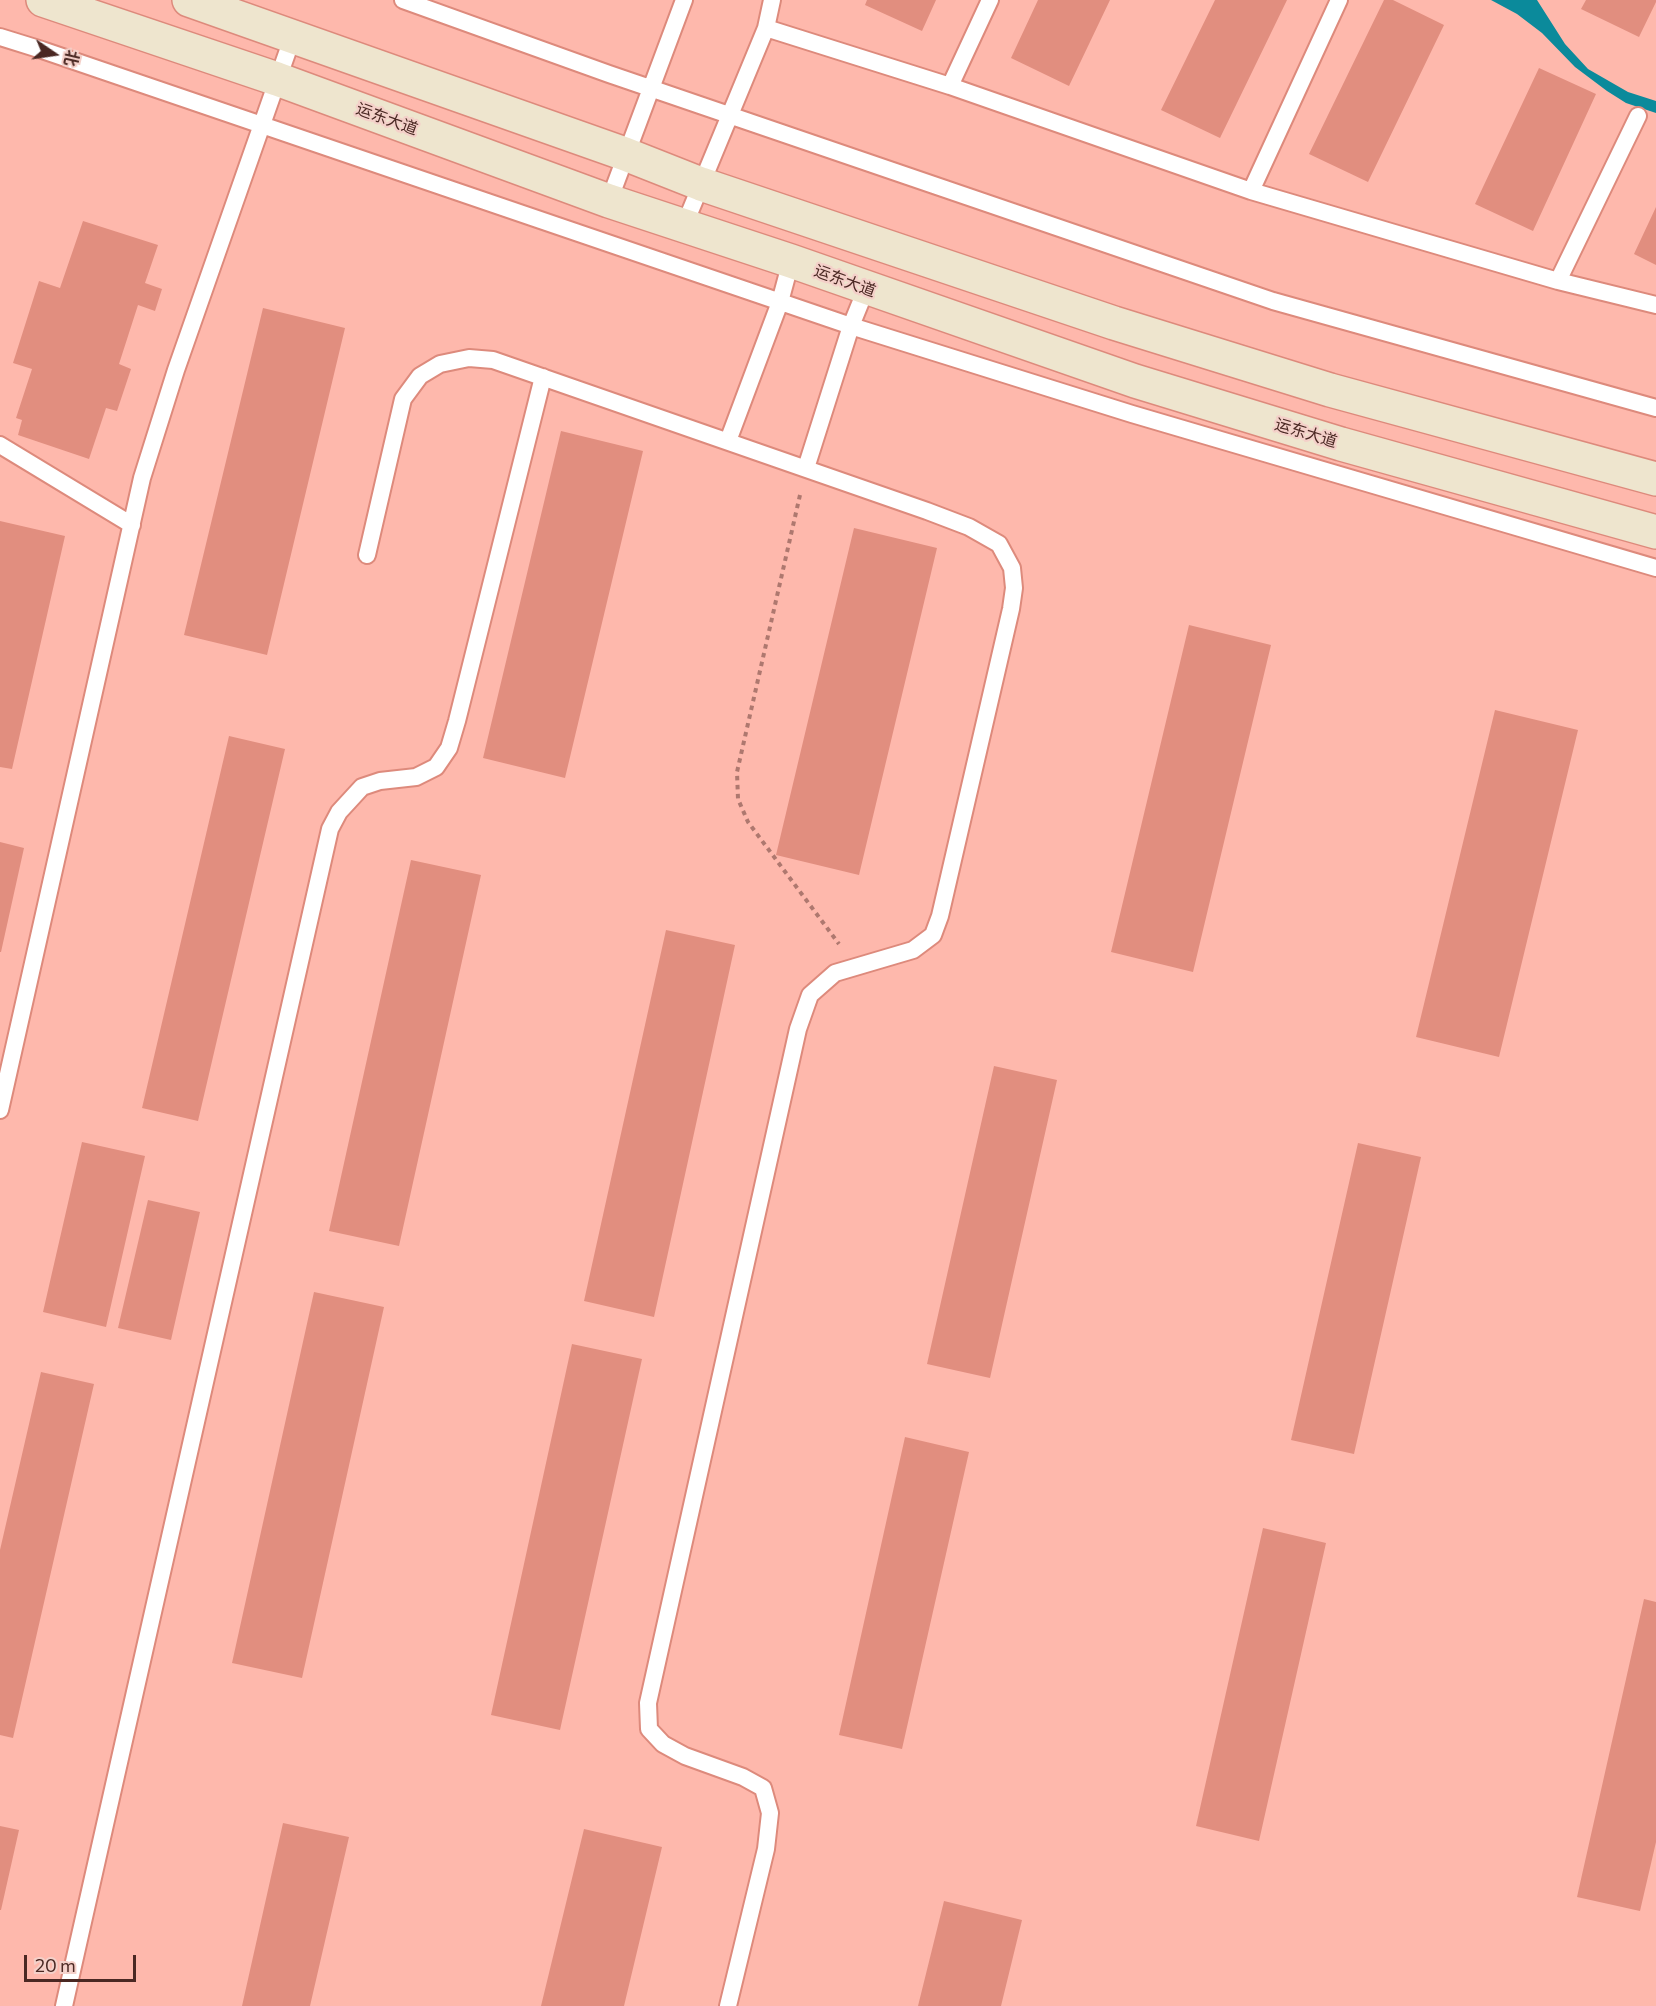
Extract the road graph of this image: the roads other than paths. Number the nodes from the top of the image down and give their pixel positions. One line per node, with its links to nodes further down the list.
1 (43, 0): 11 (main road, 运东大道)
2 (189, 0): 9 (main road)
3 (403, 0): 13 (lane)
4 (684, 0): 13 (lane)
5 (771, 0): 8 (lane)
6 (990, 0): 12 (lane)
7 (1339, 0): 19 (lane)
8 (766, 28): 12 (lane); 14 (lane)
9 (293, 36): 11 (lane); 17 (main road)
10 (0, 37): 16 (lane)
11 (277, 79): 16 (lane); 20 (main road, 运东大道)
12 (950, 86): 19 (lane)
13 (651, 88): 14 (lane); 17 (lane)
14 (729, 115): 18 (lane); 29 (lane)
15 (1638, 116): 23 (lane)
16 (260, 125): 25 (lane); 34 (lane)
17 (625, 154): 18 (main road); 20 (lane)
18 (700, 184): 21 (lane); 33 (main road)
19 (1251, 191): 23 (lane)
20 (609, 201): 21 (main road, 运东大道)
21 (684, 226): 22 (main road, 运东大道)
22 (790, 261): 24 (main road, 运东大道); 25 (lane)
23 (1558, 281): 26 (lane)
24 (866, 289): 27 (lane); 35 (main road, 运东大道)
25 (780, 302): 27 (lane); 30 (lane)
26 (1656, 305)
27 (851, 326): 32 (lane); 37 (lane)
28 (543, 377): 30 (lane); 36 (lane); 39 (lane)
29 (1656, 408)
30 (728, 441): 32 (lane)
31 (0, 445): 34 (lane)
32 (806, 468): 40 (lane)
33 (1656, 479)
34 (132, 525): 38 (lane)
35 (1656, 532)
36 (368, 555)
37 (1656, 568)
38 (0, 1110)
39 (64, 2006)
40 (728, 2006)

